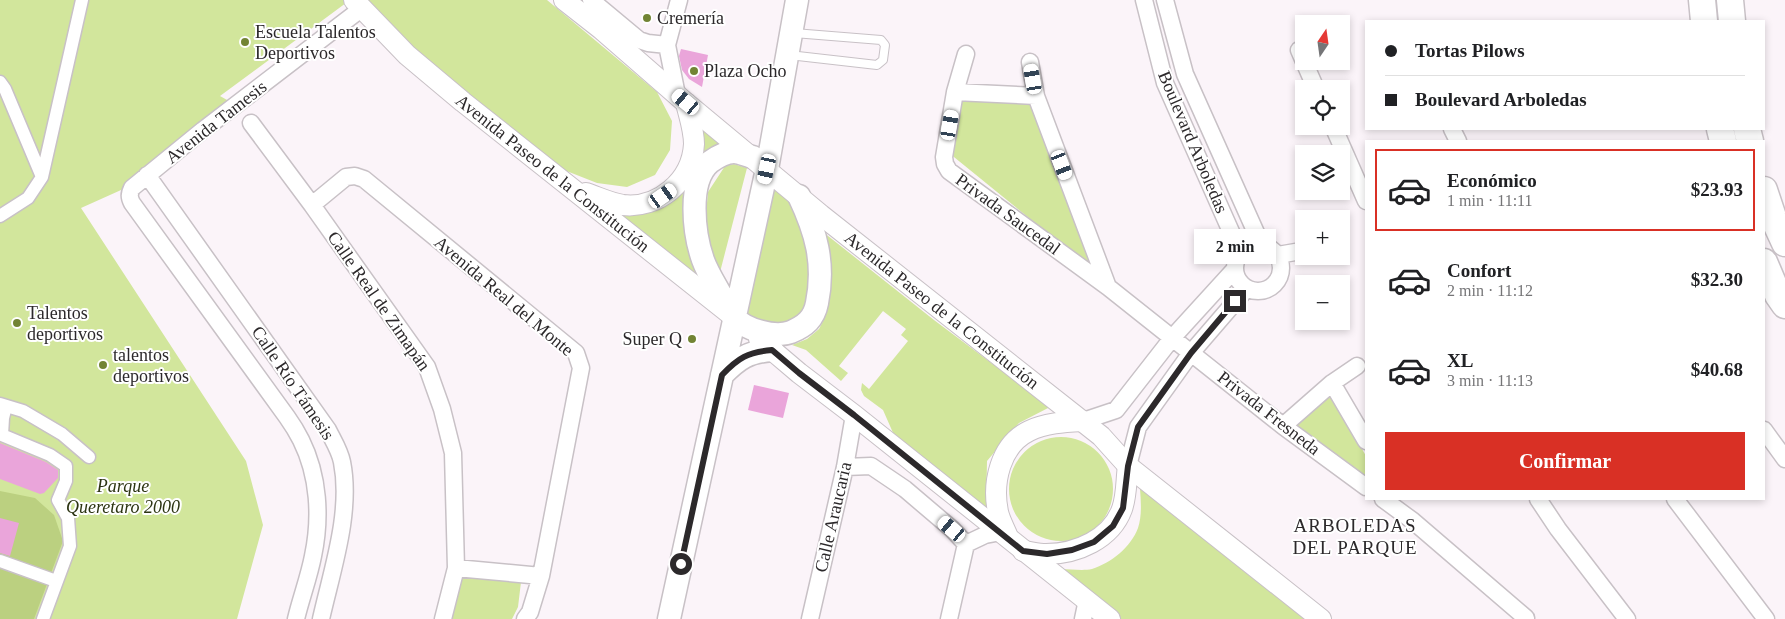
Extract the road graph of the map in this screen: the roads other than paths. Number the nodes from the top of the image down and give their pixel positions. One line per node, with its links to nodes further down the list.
1 (82, 0): 25 (street)
2 (564, 0): 20 (street, Avenida Paseo de la Constitución)
3 (591, 0): 14 (street)
4 (679, 0): 14 (street)
5 (797, 0): 13 (main road)
6 (1702, 0): 11 (highway)
7 (1730, 0): 12 (highway)
8 (1166, 2): 9 (street); 35 (street, Boulevard Arboledas)
9 (1145, 4): 37 (street, Boulevard Arboledas)
10 (358, 5): 24 (street, Avenida Tamesis); 27 (street, Avenida Paseo de la Constitución)
11 (1704, 20)
12 (1732, 20)
13 (789, 44): 13 (lane); 23 (main road)
14 (667, 45): 20 (street)
15 (966, 54): 18 (street, Privada Saucedal)
16 (1030, 62): 19 (street, Privada Saucedal)
17 (0, 82): 25 (street)
18 (956, 92): 19 (street); 41 (street, Privada Saucedal)
19 (1036, 96): 41 (street, Privada Saucedal)
20 (682, 99): 23 (street, Avenida Paseo de la Constitución); 27 (street)
21 (251, 123): 32 (street, Calle Real de Zimapán)
22 (1338, 135): 26 (street)
23 (760, 163): 29 (street, Avenida Paseo de la Constitución); 44 (main road); 44 (main road)
24 (147, 176): 31 (street, Avenida Tamesis); 62 (street, Calle Río Támesis)
25 (42, 177): 33 (street)
26 (1361, 179): 30 (street)
27 (568, 186): 44 (street, Avenida Paseo de la Constitución)
28 (1765, 193): 34 (highway)
29 (799, 196): 44 (main road); 53 (street, Avenida Paseo de la Constitución)
30 (1365, 197)
31 (132, 203): 63 (street, Calle Río Támesis)
32 (312, 205): 72 (street, Calle Real de Zimapán); 73 (street, Avenida Real del Monte)
33 (0, 216)
34 (1785, 243)
35 (1261, 244): 37 (street); 38 (street)
36 (1295, 251): 38 (street)
37 (1240, 252): 40 (street)
38 (1278, 255): 42 (street)
39 (1765, 264): 43 (highway)
40 (1234, 269): 42 (street); 45 (street)
41 (1108, 287): 45 (street, Privada Saucedal)
42 (1247, 288): 47 (street)
43 (1785, 305)
44 (735, 318): 46 (street, Avenida Paseo de la Constitución); 49 (main road)
45 (1173, 337): 47 (street, Privada Fresneda); 53 (street)
46 (772, 350): 49 (main road); 52 (street, Avenida Paseo de la Constitución)
47 (1191, 353): 54 (street, Privada Fresneda); 60 (street)
48 (1357, 366): 50 (street)
49 (722, 375): 82 (main road)
50 (1332, 383): 54 (street); 56 (street)
51 (3, 405): 57 (street); 74 (street)
52 (854, 415): 59 (street, Calle Araucaria); 69 (street, Avenida Paseo de la Constitución)
53 (1083, 421): 60 (street, Avenida Paseo de la Constitución); 69 (street)
54 (1283, 426): 61 (street, Privada Fresneda)
55 (1765, 431): 58 (street)
56 (1365, 439)
57 (89, 457)
58 (1785, 459)
59 (845, 466): 70 (street); 83 (street, Calle Araucaria)
60 (1128, 466): 69 (street); 86 (street, Avenida Paseo de la Constitución)
61 (1365, 486)
62 (345, 491): 63 (street); 79 (street, Calle Río Támesis)
63 (317, 495): 78 (street, Calle Río Támesis)
64 (1384, 500): 68 (street)
65 (1401, 500): 68 (street)
66 (1539, 500): 87 (street)
67 (1676, 500): 88 (street)
68 (1413, 521): 76 (street)
69 (1011, 541): 70 (street); 75 (street, Avenida Paseo de la Constitución)
70 (966, 544): 84 (street)
71 (0, 561): 74 (street)
72 (456, 568): 73 (street); 80 (street, Calle Real de Zimapán)
73 (541, 576): 81 (street, Avenida Real del Monte)
74 (56, 581): 77 (street)
75 (1085, 610): 85 (street, Avenida Paseo de la Constitución)
76 (1526, 618)
77 (43, 619)
78 (296, 619)
79 (321, 619)
80 (443, 619)
81 (526, 619)
82 (669, 619)
83 (810, 619)
84 (948, 619)
85 (1110, 619)
86 (1321, 619)
87 (1627, 619)
88 (1766, 619)

